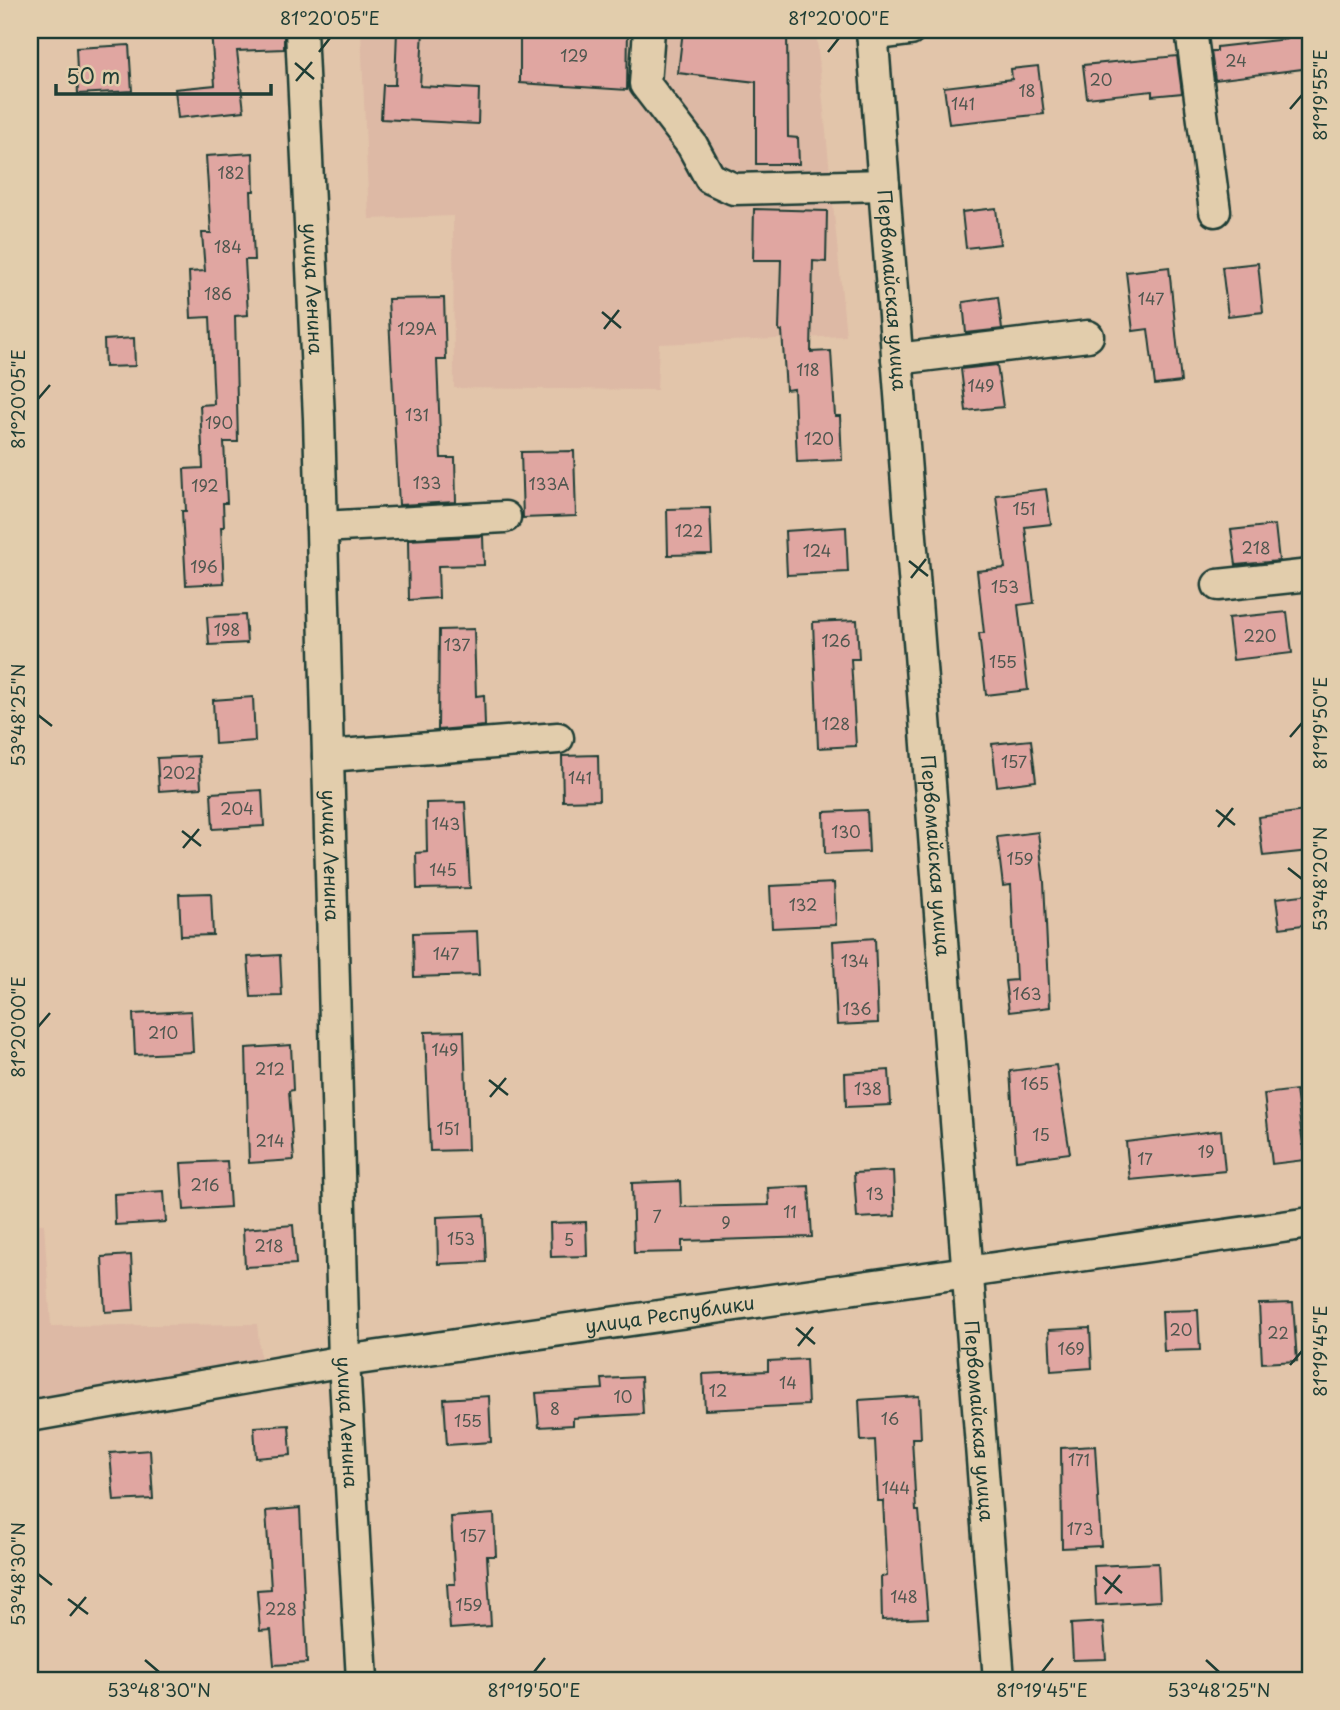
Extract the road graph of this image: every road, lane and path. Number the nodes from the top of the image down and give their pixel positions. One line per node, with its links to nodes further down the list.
1 (302, 30): 11 (street, улица Ленина)
2 (649, 30): 6 (street)
3 (909, 30): 5 (street)
4 (1191, 30): 7 (street)
5 (872, 32): 6 (street, Первомайская улица)
6 (884, 185): 9 (street, Первомайская улица)
7 (1215, 211)
8 (1088, 336): 9 (street)
9 (897, 359): 17 (street, Первомайская улица)
10 (505, 517): 11 (street)
11 (322, 527): 15 (street, улица Ленина)
12 (1310, 575): 13 (street)
13 (1218, 585)
14 (558, 738): 15 (street)
15 (328, 756): 18 (street, улица Ленина)
16 (1310, 1223): 17 (street, улица Республики)
17 (967, 1270): 18 (street, улица Республики); 21 (street, Первомайская улица)
18 (344, 1361): 19 (street, улица Республики); 20 (street, улица Ленина)
19 (30, 1416)
20 (362, 1680)
21 (999, 1680)

